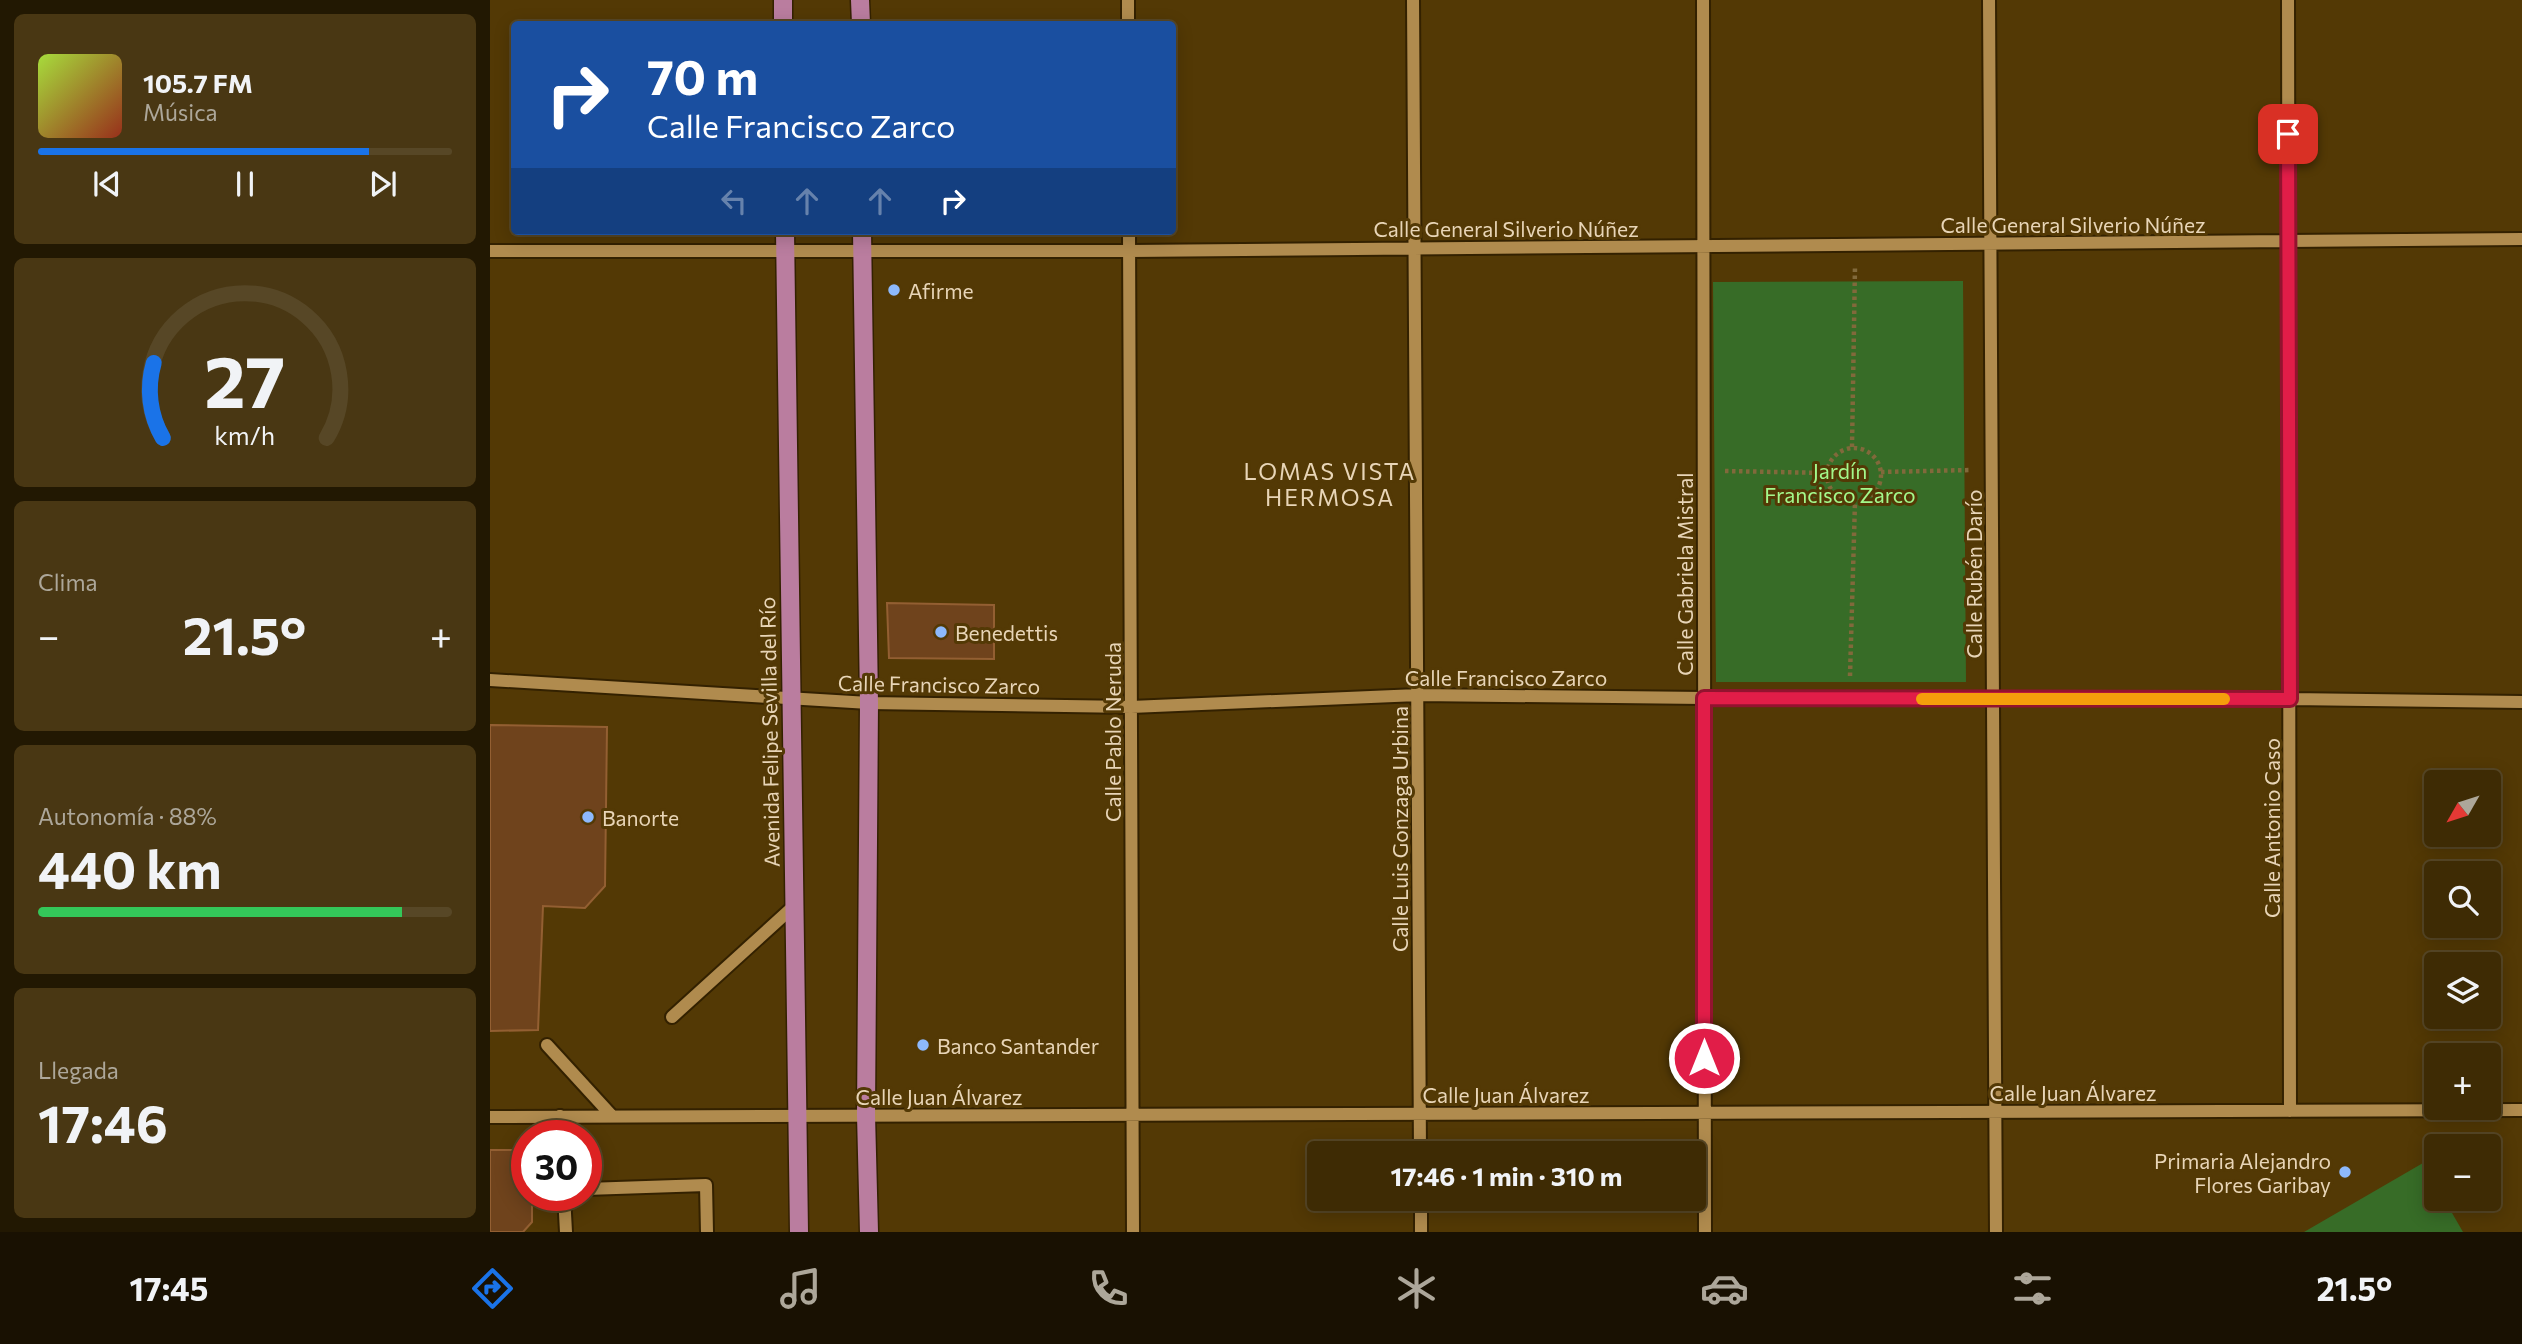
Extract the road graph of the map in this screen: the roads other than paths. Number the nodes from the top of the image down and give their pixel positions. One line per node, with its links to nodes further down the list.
1 (783, 0): 8 (main road)
2 (860, 0): 9 (main road)
3 (1128, 0): 10 (street)
4 (1413, 0): 18 (street, Calle Luis Gonzaga Urbina)
5 (1703, 0): 17 (street, Calle Gabriela Mistral)
6 (1989, 0): 16 (street, Calle Rubén Darío)
7 (2288, 0): 15 (street, Calle Antonio Caso)
8 (783, 21)
9 (861, 21)
10 (1128, 21)
11 (785, 235): 19 (main road, Avenida Felipe Sevilla del Río)
12 (862, 235): 22 (main road)
13 (1129, 235): 21 (street, Calle Pablo Neruda)
14 (2522, 239): 15 (street, Calle General Silverio Núñez)
15 (2288, 241): 16 (street, Calle General Silverio Núñez); 28 (street, Calle Antonio Caso)
16 (1991, 243): 17 (street, Calle General Silverio Núñez); 27 (street, Calle Rubén Darío)
17 (1703, 246): 18 (street, Calle General Silverio Núñez); 26 (street, Calle Gabriela Mistral)
18 (1414, 248): 21 (street, Calle General Silverio Núñez); 24 (street, Calle Luis Gonzaga Urbina)
19 (785, 250): 20 (street, Calle General Silverio Núñez); 22 (street, Calle General Silverio Núñez); 25 (main road, Avenida Felipe Sevilla del Río)
20 (490, 251)
21 (1129, 251): 22 (street, Calle General Silverio Núñez); 31 (street, Calle Pablo Neruda)
22 (862, 252): 30 (main road)
23 (490, 680): 25 (street, Calle Francisco Zarco)
24 (1418, 695): 26 (street, Calle Francisco Zarco); 31 (street, Calle Francisco Zarco); 39 (street, Calle Luis Gonzaga Urbina)
25 (792, 697): 30 (street, Calle Francisco Zarco); 32 (main road, Avenida Felipe Sevilla del Río)
26 (1704, 698): 27 (street, Calle Francisco Zarco); 38 (street, Calle Gabriela Mistral)
27 (1993, 699): 28 (street, Calle Francisco Zarco); 37 (street, Calle Rubén Darío)
28 (2290, 699): 29 (street, Calle Francisco Zarco); 36 (street, Calle Antonio Caso)
29 (2522, 702)
30 (869, 703): 31 (street, Calle Francisco Zarco); 40 (main road)
31 (1131, 706): 41 (street, Calle Pablo Neruda)
32 (794, 906): 33 (street); 45 (main road, Avenida Felipe Sevilla del Río)
33 (672, 1017)
34 (547, 1045): 44 (street)
35 (2522, 1110): 36 (street, Calle Juan Álvarez)
36 (2290, 1111): 37 (street, Calle Juan Álvarez)
37 (1995, 1112): 38 (street, Calle Juan Álvarez); 58 (street, Calle Rubén Darío)
38 (1705, 1113): 39 (street, Calle Juan Álvarez); 57 (street, Calle Gabriela Mistral)
39 (1420, 1114): 41 (street, Calle Juan Álvarez); 47 (street, Calle Luis Gonzaga Urbina)
40 (866, 1115): 41 (street, Calle Juan Álvarez); 45 (street, Calle Juan Álvarez); 54 (main road)
41 (1133, 1115): 55 (street, Calle Pablo Neruda)
42 (490, 1116): 43 (street, Calle Juan Álvarez)
43 (560, 1116): 44 (street, Calle Juan Álvarez); 46 (street)
44 (612, 1116): 45 (street, Calle Juan Álvarez)
45 (796, 1116): 53 (main road, Avenida Felipe Sevilla del Río)
46 (560, 1120)
47 (1420, 1141)
48 (602, 1188): 52 (street)
49 (565, 1211): 51 (street)
50 (1421, 1211): 56 (street)
51 (566, 1232)
52 (707, 1232)
53 (799, 1232)
54 (869, 1232)
55 (1133, 1232)
56 (1421, 1232)
57 (1705, 1232)
58 (1996, 1232)

